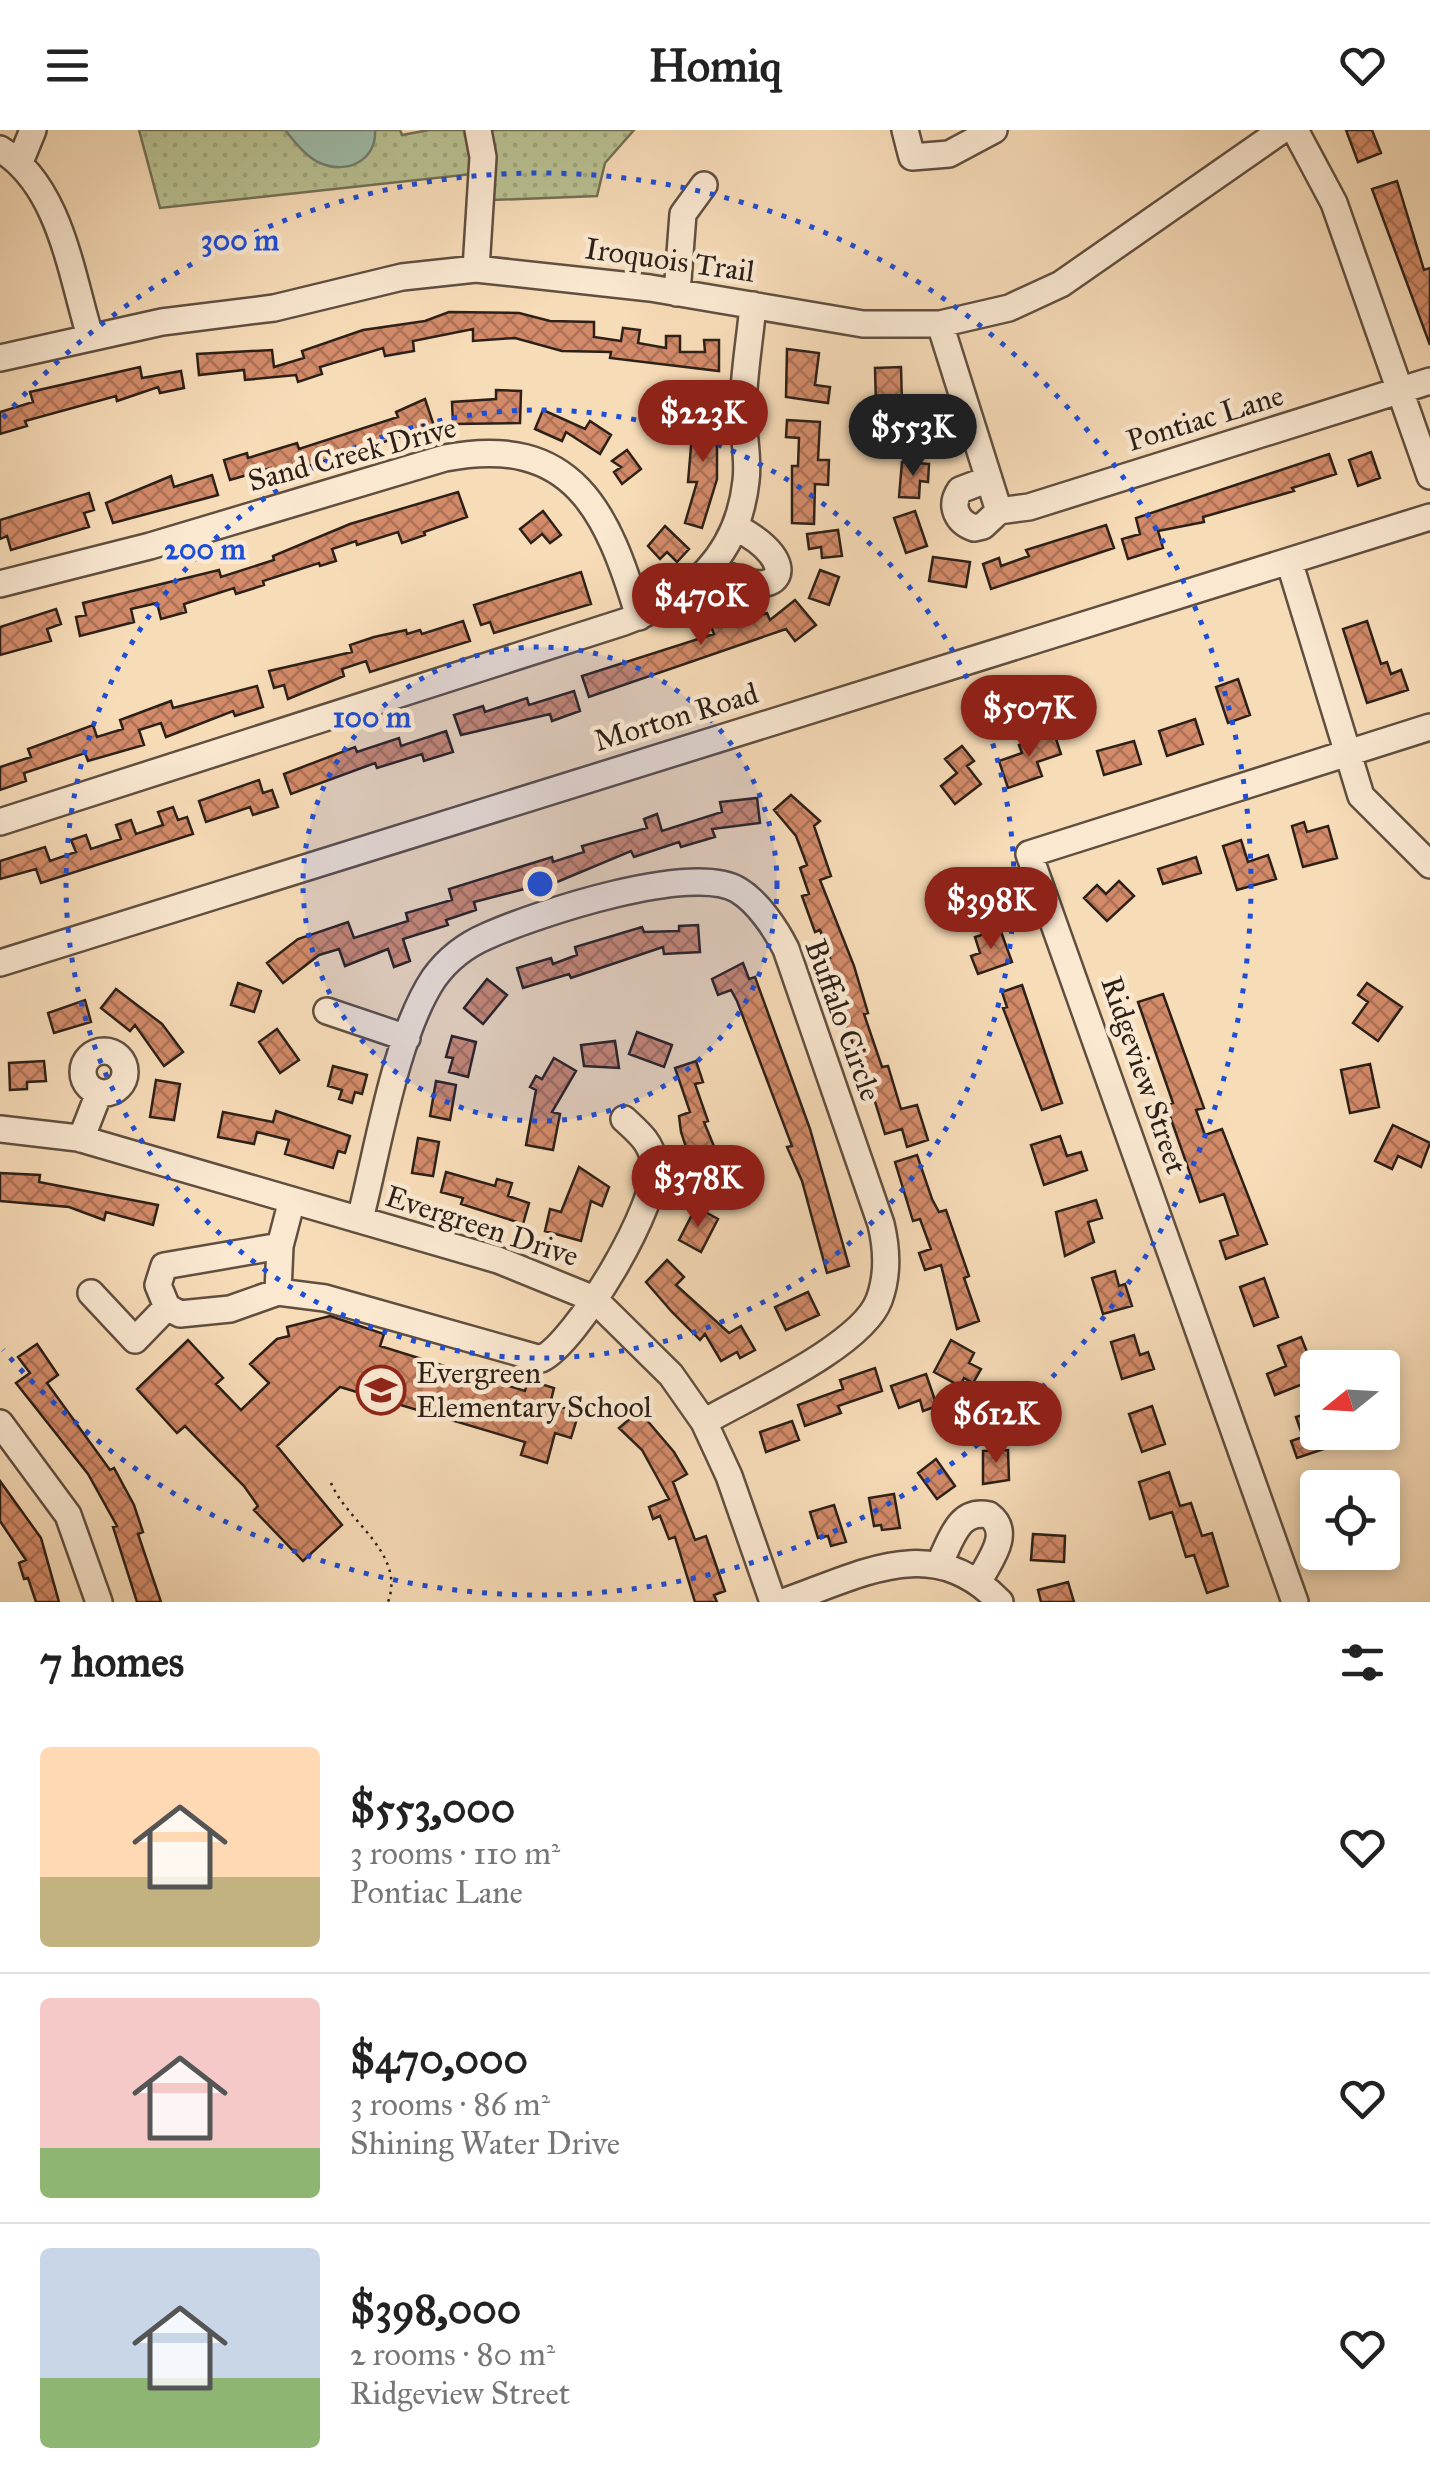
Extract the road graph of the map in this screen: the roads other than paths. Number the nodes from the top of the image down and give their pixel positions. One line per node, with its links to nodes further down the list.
1 (32, 130): 7 (street)
2 (478, 130): 9 (street)
3 (905, 130): 4 (street)
4 (994, 130)
5 (1282, 130): 12 (street, Iroquois Trail)
6 (1296, 130): 16 (street)
7 (10, 156): 13 (street)
8 (704, 185): 10 (street)
9 (476, 269): 10 (street, Iroquois Trail); 13 (street, Iroquois Trail)
10 (677, 293): 11 (street, Iroquois Trail)
11 (754, 305): 12 (street, Iroquois Trail); 21 (street)
12 (940, 324): 18 (street)
13 (90, 336): 14 (street, Iroquois Trail)
14 (0, 358)
15 (1430, 381): 16 (street, Pontiac Lane)
16 (1399, 391): 17 (street); 19 (street, Pontiac Lane)
17 (1430, 476)
18 (989, 479): 19 (street); 19 (street, Pontiac Lane)
19 (999, 512)
20 (1430, 517): 22 (street, Morton Road)
21 (735, 527): 23 (street); 23 (street)
22 (1289, 561): 27 (street); 30 (street, Morton Road)
23 (712, 567): 25 (street)
24 (0, 584): 25 (street, Sand Creek Drive)
25 (639, 616): 28 (street)
26 (1430, 726): 27 (street, Ridgeview Street)
27 (1347, 753): 29 (street); 52 (street, Ridgeview Street)
28 (0, 822)
29 (1430, 865)
30 (0, 964)
31 (327, 1011): 32 (street)
32 (407, 1038): 38 (street, Buffalo Circle); 44 (street, Buffalo Circle)
33 (99, 1093): 36 (street)
34 (624, 1119): 42 (street)
35 (0, 1130): 36 (street, Evergreen Drive)
36 (80, 1139): 37 (street, Evergreen Drive)
37 (292, 1200): 38 (street, Evergreen Drive); 39 (street)
38 (360, 1220): 42 (street, Evergreen Drive)
39 (280, 1246): 40 (street); 43 (street)
40 (278, 1292): 42 (street); 43 (street)
41 (91, 1293): 43 (street)
42 (594, 1298): 44 (street, Evergreen Drive)
43 (167, 1308)
44 (704, 1422): 49 (street, Evergreen Drive)
45 (0, 1423): 48 (street)
46 (940, 1564): 47 (street); 47 (street); 50 (street)
47 (978, 1581): 51 (street)
48 (99, 1602)
49 (773, 1602)
50 (782, 1602)
51 (1000, 1602)
52 (1296, 1602)

